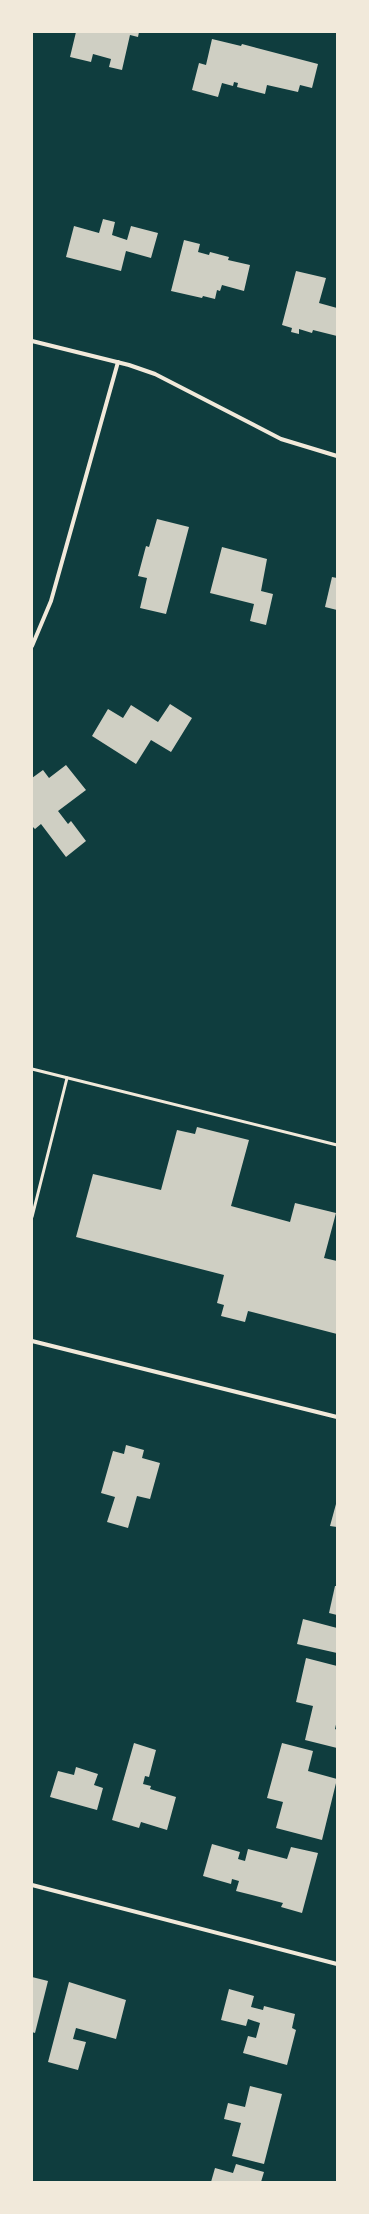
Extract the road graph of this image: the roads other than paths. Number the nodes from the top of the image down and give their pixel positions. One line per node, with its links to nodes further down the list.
1 (32, 341): 2 (street)
2 (118, 362): 3 (street); 4 (street)
3 (337, 456)
4 (32, 646)
5 (32, 1069): 6 (lane)
6 (67, 1078): 7 (lane); 8 (lane)
7 (337, 1145)
8 (32, 1217)
9 (32, 1341): 10 (street)
10 (337, 1417)
11 (32, 1885): 12 (street)
12 (337, 1964)

